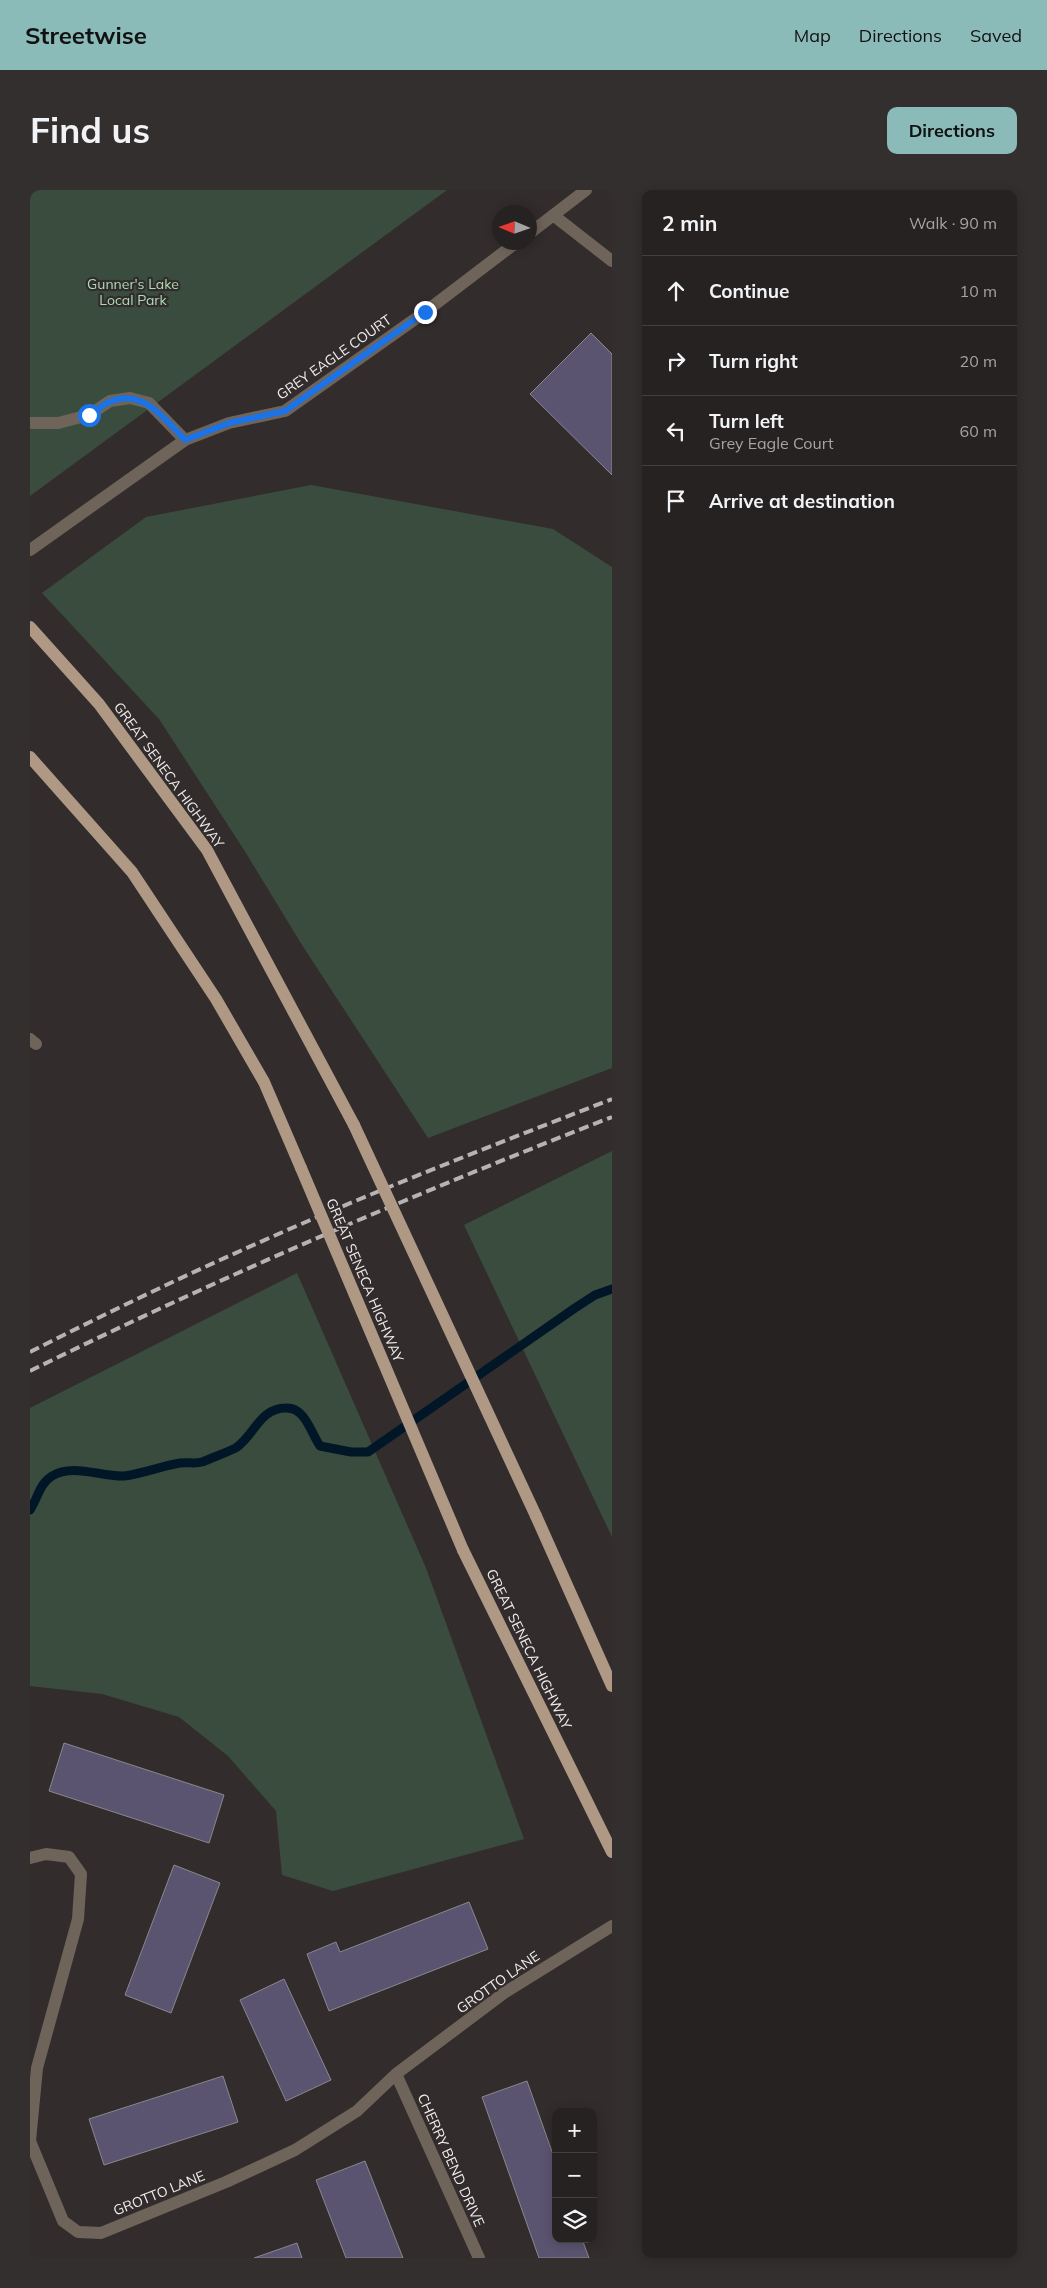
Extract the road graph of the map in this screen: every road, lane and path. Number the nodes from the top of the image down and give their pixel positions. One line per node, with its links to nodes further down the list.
1 (586, 190): 2 (street)
2 (554, 215): 3 (street); 5 (street)
3 (537, 228)
4 (506, 250): 7 (street, GREY EAGLE COURT)
5 (612, 261)
6 (30, 423): 7 (street)
7 (185, 440): 8 (street, GREY EAGLE COURT)
8 (30, 550)
9 (30, 627): 11 (main road, GREAT SENECA HIGHWAY, bridge)
10 (30, 756): 12 (main road, GREAT SENECA HIGHWAY, bridge)
11 (612, 1686)
12 (612, 1852)
13 (30, 1858): 16 (street, GROTTO LANE)
14 (612, 1926): 15 (street, GROTTO LANE)
15 (396, 2074): 16 (street, GROTTO LANE); 17 (street, CHERRY BEND DRIVE)
16 (33, 2088)
17 (479, 2258)

